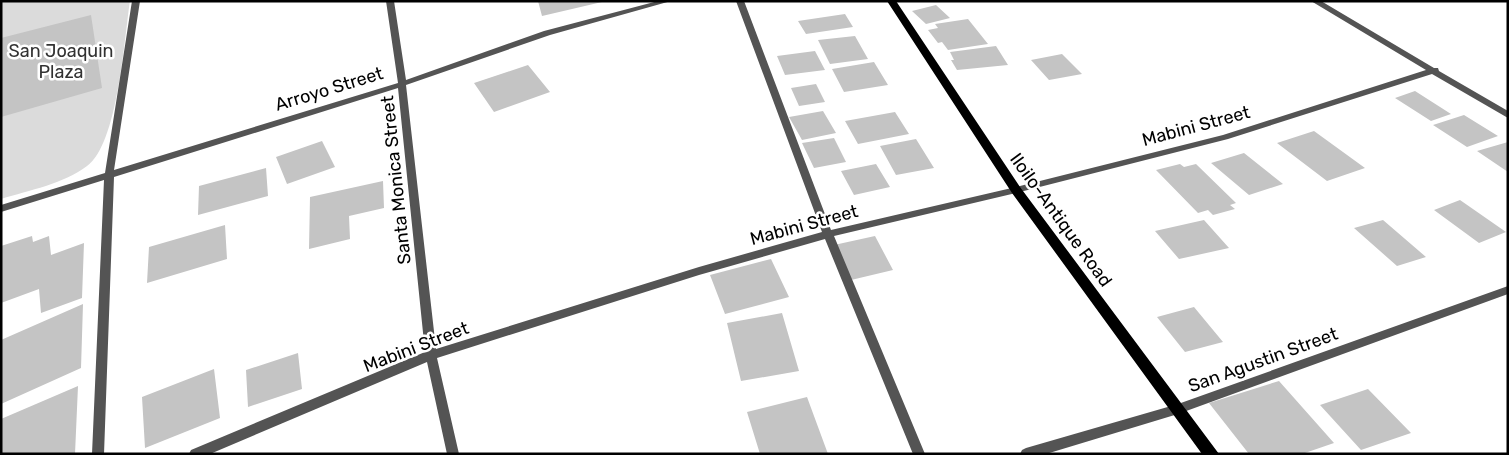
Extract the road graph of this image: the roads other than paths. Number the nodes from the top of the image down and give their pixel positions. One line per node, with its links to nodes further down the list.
1 (136, 1): 10 (street)
2 (390, 1): 8 (street, Santa Monica Street)
3 (667, 1): 8 (street, Arroyo Street)
4 (740, 1): 13 (street)
5 (891, 1): 11 (main road, Iloilo-Antique Road)
6 (1315, 1): 7 (street)
7 (1434, 70): 9 (street); 11 (street, Mabini Street)
8 (402, 84): 10 (street, Arroyo Street); 15 (street, Santa Monica Street)
9 (1508, 115)
10 (109, 175): 12 (street, Arroyo Street); 17 (street)
11 (1016, 190): 13 (street, Mabini Street); 16 (main road, Iloilo-Antique Road)
12 (1, 209)
13 (828, 234): 15 (street, Mabini Street); 20 (street)
14 (1508, 290): 16 (street, San Agustin Street)
15 (431, 355): 18 (street, Mabini Street); 19 (street, Santa Monica Street)
16 (1178, 409): 21 (street, San Agustin Street); 22 (main road, Iloilo-Antique Road)
17 (98, 454)
18 (195, 454)
19 (453, 454)
20 (920, 454)
21 (1026, 454)
22 (1211, 454)

